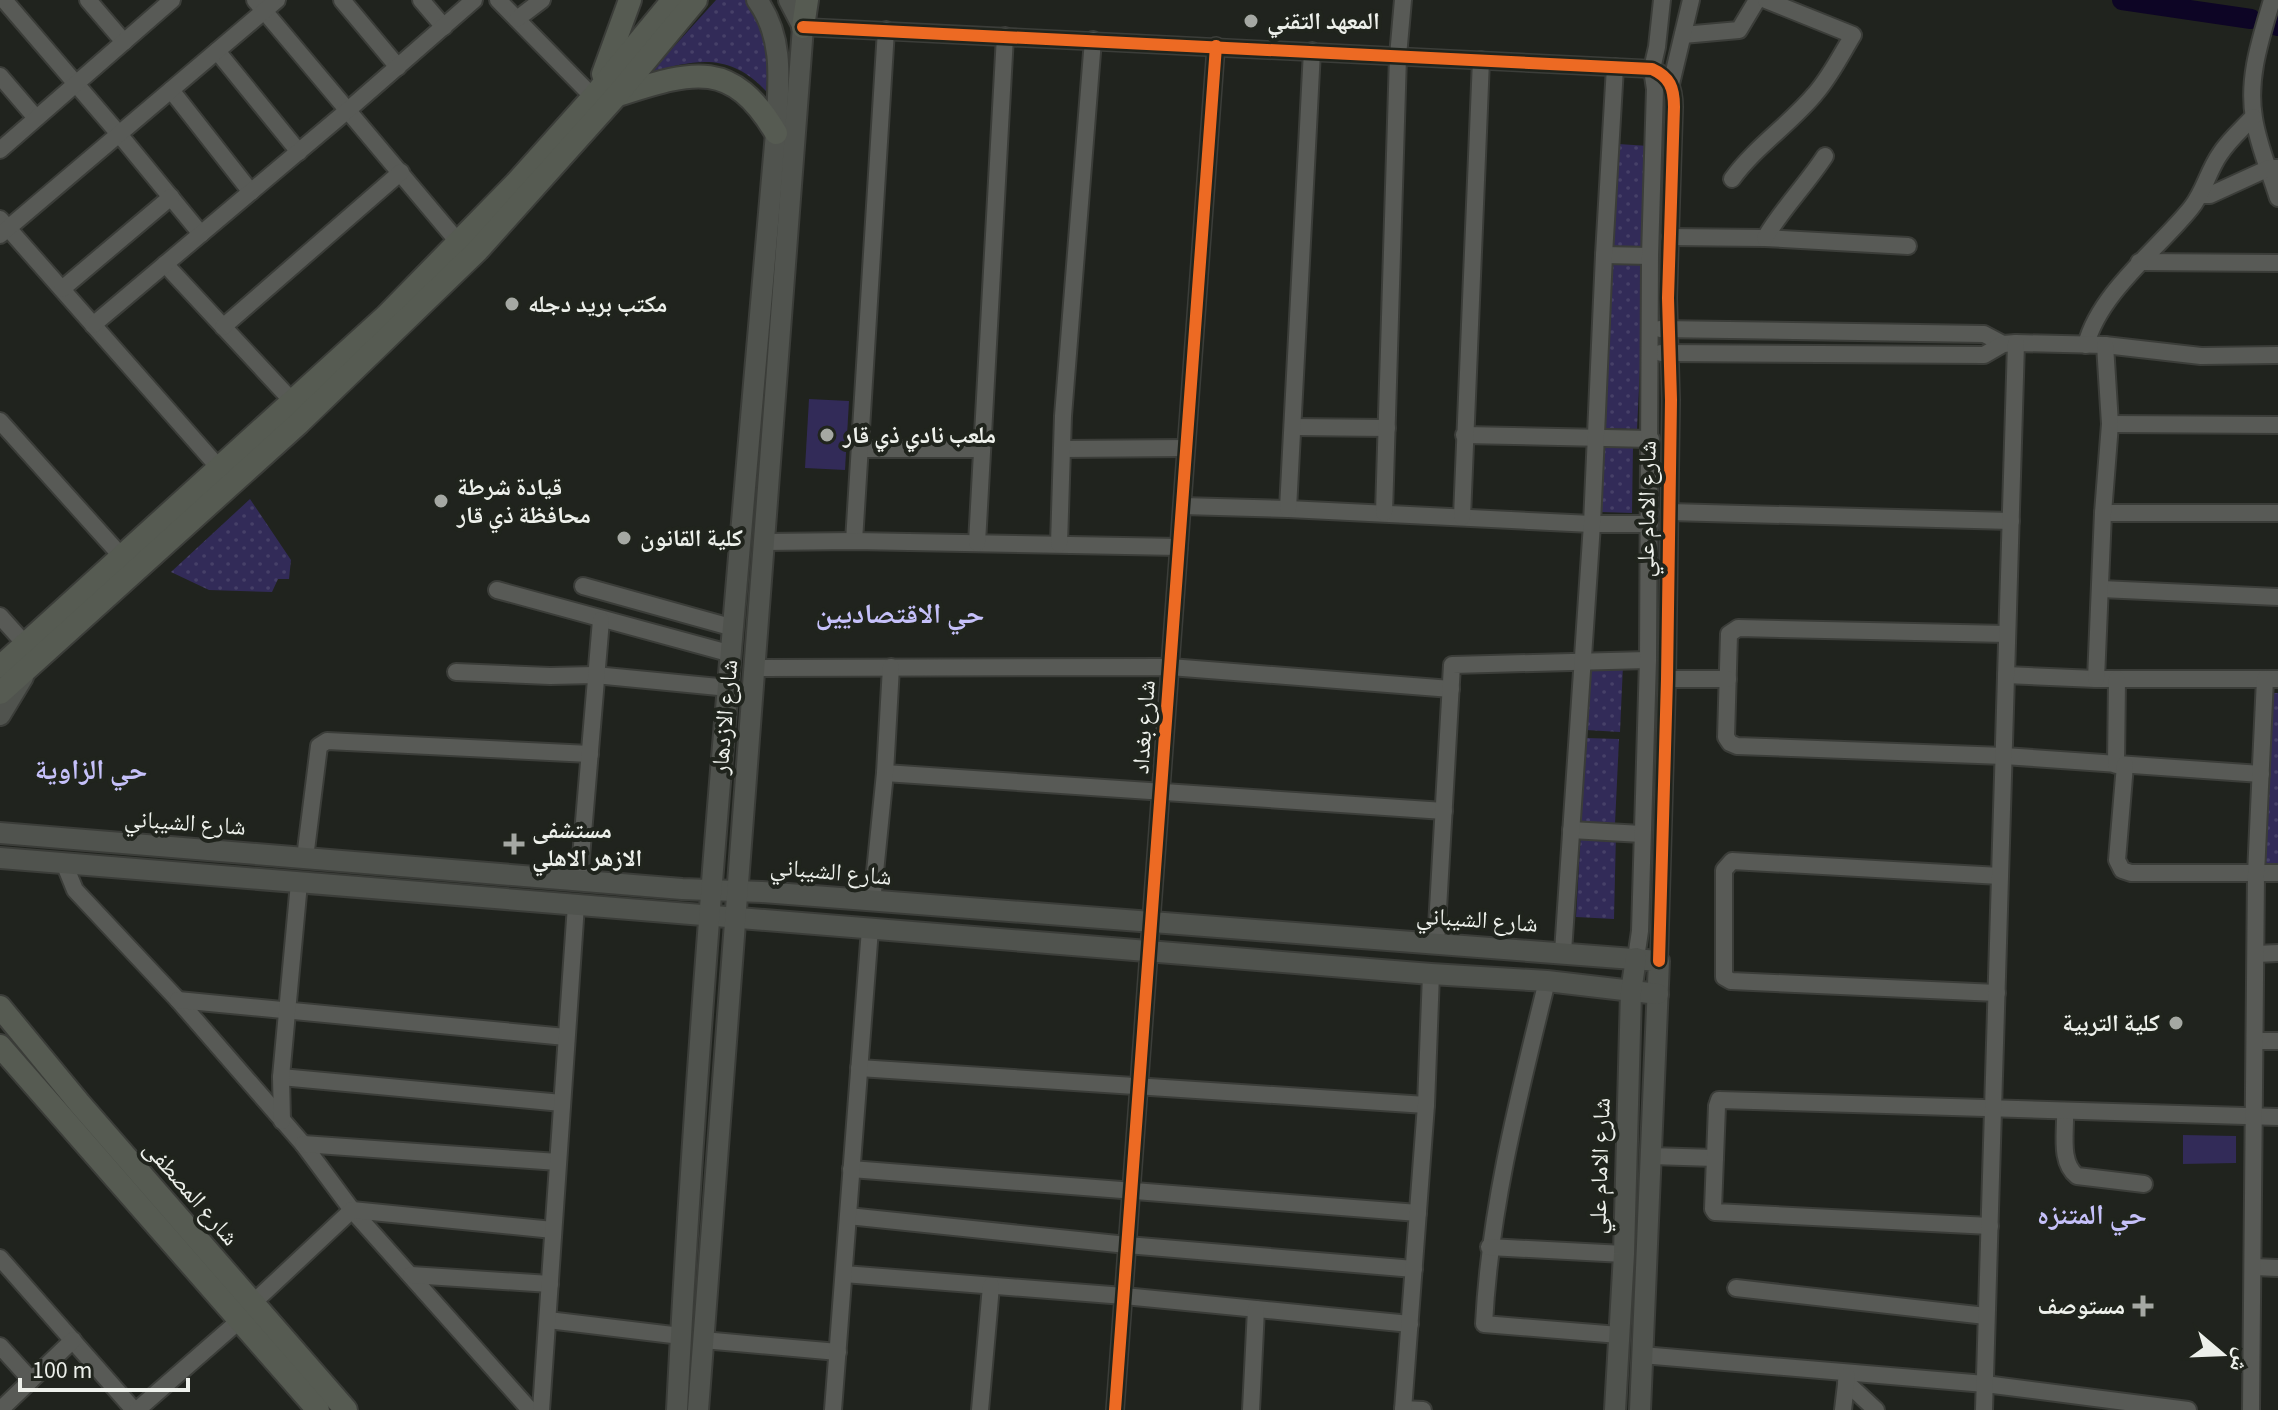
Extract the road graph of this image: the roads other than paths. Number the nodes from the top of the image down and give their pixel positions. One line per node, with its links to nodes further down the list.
1 (4, 0): 40 (street)
2 (88, 0): 29 (street)
3 (342, 0): 35 (street)
4 (421, 0): 23 (street)
5 (474, 0): 23 (street)
6 (498, 0): 22 (street)
7 (542, 0): 22 (street)
8 (630, 0): 43 (highway)
9 (673, 0): 43 (highway)
10 (696, 0): 42 (highway)
11 (757, 0): 47 (main road, شارع الازدهار)
12 (789, 0): 24 (main road)
13 (807, 0): 24 (highway)
14 (1403, 0): 33 (street)
15 (1662, 0): 37 (street, شارع الامام علي)
16 (1691, 0): 26 (street, شارع الامام علي)
17 (1757, 0): 26 (street)
18 (1766, 0): 54 (street)
19 (2272, 0): 45 (street)
20 (170, 1): 29 (street)
21 (265, 4): 31 (street); 44 (street)
22 (517, 19): 43 (street)
23 (444, 27): 35 (street)
24 (803, 27): 25 (street); 83 (main road, شارع الازدهار)
25 (886, 30): 27 (street); 93 (street)
26 (1683, 35): 39 (street, شارع الامام علي)
27 (1005, 36): 28 (street); 94 (street)
28 (1093, 40): 30 (street); 95 (street)
29 (124, 42): 40 (street)
30 (1216, 46): 32 (street); 92 (street, شارع بغداد)
31 (217, 51): 41 (street); 50 (street)
32 (1312, 51): 33 (street); 87 (street)
33 (1398, 56): 34 (street); 88 (street)
34 (1481, 60): 36 (street); 89 (street)
35 (398, 67): 44 (street)
36 (1615, 67): 37 (street); 65 (street)
37 (1652, 69): 39 (street); 66 (street, شارع الامام علي)
38 (0, 76): 46 (street)
39 (1671, 84): 61 (street, شارع الامام علي)
40 (75, 85): 46 (street); 48 (street)
41 (171, 90): 48 (street); 55 (street)
42 (617, 95): 47 (highway); 81 (highway)
43 (593, 97): 63 (highway)
44 (348, 110): 50 (street); 53 (street)
45 (2253, 117): 52 (street); 56 (street)
46 (36, 118): 49 (street)
47 (776, 133): 82 (main road, شارع الازدهار)
48 (119, 134): 57 (street); 59 (street)
49 (0, 150)
50 (299, 152): 55 (street)
51 (1825, 156): 62 (street)
52 (2274, 168): 56 (street); 58 (street)
53 (401, 172): 63 (street); 72 (street)
54 (1732, 179)
55 (251, 192): 60 (street)
56 (2201, 195): 67 (street)
57 (171, 197): 60 (street); 70 (street)
58 (2278, 198)
59 (3, 227): 70 (street)
60 (201, 234): 69 (street)
61 (1669, 237): 62 (street); 74 (street, شارع الامام علي)
62 (1765, 238): 64 (street)
63 (459, 243): 81 (highway)
64 (1908, 246)
65 (1604, 255): 66 (street); 90 (street)
66 (1650, 256): 73 (street, شارع الامام علي)
67 (2139, 262): 68 (street); 76 (street)
68 (2278, 263)
69 (165, 264): 71 (street); 72 (street)
70 (62, 289): 71 (street)
71 (93, 325): 96 (street)
72 (223, 327): 81 (street)
73 (1651, 329): 74 (street); 78 (street, شارع الامام علي)
74 (1669, 330): 75 (street); 79 (street, شارع الامام علي)
75 (2010, 343): 76 (street); 79 (street); 104 (street)
76 (2086, 345): 77 (street)
77 (2105, 345): 80 (street); 85 (street)
78 (1651, 353): 79 (street); 91 (street, شارع الامام علي)
79 (1670, 354): 99 (street, شارع الامام علي)
80 (2278, 355)
81 (301, 405): 96 (highway); 129 (highway)
82 (753, 410): 83 (main road); 119 (main road, شارع الازدهار)
83 (775, 412): 108 (main road, شارع الازدهار)
84 (0, 421): 112 (street)
85 (2110, 424): 86 (street); 101 (street)
86 (2278, 425)
87 (1293, 427): 88 (street); 98 (street)
88 (1387, 428): 100 (street)
89 (1464, 435): 90 (street); 103 (street)
90 (1596, 439): 91 (street); 105 (street)
91 (1651, 439): 106 (street, شارع الامام علي)
92 (1186, 448): 95 (street); 97 (street, شارع بغداد)
93 (861, 449): 94 (street); 107 (street)
94 (981, 449): 109 (street)
95 (1063, 449): 110 (street)
96 (220, 469): 112 (highway)
97 (1182, 506): 98 (street); 111 (street, شارع بغداد)
98 (1288, 509): 100 (street)
99 (1669, 512): 104 (street); 133 (street, شارع الامام علي)
100 (1384, 513): 103 (street)
101 (2103, 513): 102 (street); 114 (street)
102 (2278, 513)
103 (1462, 517): 105 (street)
104 (2011, 521): 120 (street)
105 (1592, 524): 106 (street); 124 (street)
106 (1650, 524): 123 (street, شارع الامام علي)
107 (854, 541): 108 (street); 109 (street)
108 (764, 542): 128 (main road, شارع الازدهار)
109 (977, 543): 110 (street)
110 (1059, 544): 111 (street)
111 (1179, 547): 127 (street, شارع بغداد)
112 (123, 558): 121 (highway)
113 (583, 586): 119 (street)
114 (2101, 589): 116 (street); 135 (street)
115 (497, 590): 118 (street)
116 (2278, 597)
117 (0, 616): 121 (street)
118 (601, 620): 122 (street); 131 (street)
119 (734, 628): 122 (main road, شارع الازدهار)
120 (2007, 634): 132 (street); 134 (street)
121 (26, 645): 125 (highway)
122 (732, 654): 138 (main road, شارع الازدهار)
123 (1648, 660): 124 (street); 151 (street, شارع الامام علي)
124 (1581, 661): 139 (street); 149 (street)
125 (0, 667)
126 (891, 667): 127 (street); 128 (street); 145 (street)
127 (1170, 667): 139 (street); 147 (street, شارع بغداد)
128 (756, 668): 163 (main road, شارع الازدهار)
129 (26, 671): 140 (highway); 141 (main road)
130 (456, 672): 131 (street)
131 (595, 675): 138 (street); 142 (street)
132 (2006, 675): 135 (street); 143 (street)
133 (1667, 679): 134 (street); 176 (street, شارع الامام علي)
134 (1728, 679): 143 (street)
135 (2096, 679): 136 (street)
136 (2117, 679): 137 (street); 144 (street)
137 (2272, 679): 146 (street)
138 (729, 688): 162 (main road, شارع الازدهار)
139 (1451, 689): 148 (street)
140 (0, 693)
141 (0, 715)
142 (590, 754): 154 (street); 160 (street)
143 (2004, 756): 144 (street); 159 (street)
144 (2120, 765): 146 (street); 157 (street)
145 (885, 773): 147 (street); 164 (street)
146 (2261, 774): 157 (street)
147 (1161, 793): 148 (street); 168 (street, شارع بغداد)
148 (1444, 811): 170 (street)
149 (1571, 830): 151 (street); 172 (street)
150 (0, 833): 152 (main road, شارع الشيباني)
151 (1642, 834): 175 (street, شارع الامام علي)
152 (198, 850): 154 (main road, شارع الشيباني); 158 (main road)
153 (0, 858): 155 (main road, شارع الشيباني)
154 (305, 858): 160 (main road, شارع الشيباني)
155 (64, 863): 158 (main road, شارع الشيباني); 182 (street)
156 (2278, 873): 157 (street)
157 (2256, 874): 174 (street)
158 (196, 875): 161 (main road, شارع الشيباني)
159 (2000, 876): 180 (street); 180 (street)
160 (579, 881): 162 (main road, شارع الشيباني)
161 (299, 883): 165 (main road, شارع الشيباني); 184 (street)
162 (713, 889): 163 (main road, شارع الشيباني); 166 (main road, شارع الازدهار)
163 (737, 891): 164 (main road, شارع الشيباني); 167 (main road, شارع الازدهار)
164 (872, 902): 168 (main road, شارع الشيباني)
165 (576, 905): 166 (main road, شارع الشيباني); 185 (street)
166 (710, 915): 167 (main road, شارع الشيباني); 214 (main road, شارع الازدهار)
167 (735, 917): 169 (main road, شارع الشيباني); 216 (main road, شارع الازدهار)
168 (1153, 923): 170 (main road, شارع الشيباني); 171 (street, شارع بغداد)
169 (870, 929): 171 (main road, شارع الشيباني); 189 (street)
170 (1436, 944): 172 (main road, شارع الشيباني)
171 (1150, 951): 177 (main road, شارع الشيباني); 191 (street, شارع بغداد)
172 (1563, 952): 175 (main road, شارع الشيباني)
173 (2278, 953): 174 (street)
174 (2256, 954): 186 (street)
175 (1636, 958): 176 (main road, شارع الشيباني); 179 (main road, شارع الامام علي)
176 (1659, 961): 181 (main road, شارع الامام علي)
177 (1431, 974): 178 (main road, شارع الشيباني); 193 (street)
178 (1547, 981): 179 (main road, شارع الشيباني); 212 (street)
179 (1631, 992): 181 (main road, شارع الشيباني); 213 (main road, شارع الامام علي)
180 (1997, 993): 194 (street)
181 (1658, 994): 200 (main road, شارع الامام علي)
182 (178, 1000): 184 (street); 198 (street)
183 (0, 1007): 227 (highway, شارع المصطفى)
184 (289, 1010): 185 (street); 190 (street)
185 (566, 1037): 192 (street)
186 (2255, 1041): 187 (street); 196 (street)
187 (2278, 1041)
188 (0, 1046): 227 (highway, شارع المصطفى)
189 (859, 1068): 191 (street); 203 (street)
190 (281, 1077): 192 (street); 198 (street)
191 (1139, 1087): 193 (street); 205 (street, شارع بغداد)
192 (562, 1103): 202 (street)
193 (1426, 1105): 207 (street)
194 (1993, 1109): 195 (street); 201 (street); 209 (street)
195 (2065, 1111): 196 (street); 204 (street)
196 (2255, 1117): 197 (street); 217 (street)
197 (2278, 1117)
198 (282, 1121): 199 (street)
199 (303, 1144): 202 (street); 206 (street)
200 (1651, 1156): 201 (street); 237 (main road, شارع الامام علي)
201 (1715, 1158): 209 (street)
202 (558, 1162): 210 (street)
203 (851, 1169): 205 (street); 208 (street)
204 (2144, 1184)
205 (1131, 1191): 207 (street); 211 (street, شارع بغداد)
206 (352, 1210): 210 (street); 221 (street); 227 (street)
207 (1418, 1213): 219 (street)
208 (848, 1216): 211 (street); 220 (street)
209 (1990, 1226): 228 (street)
210 (553, 1230): 222 (street)
211 (1127, 1245): 219 (street); 225 (street, شارع بغداد)
212 (1489, 1247): 213 (street); 231 (street)
213 (1624, 1254): 231 (main road, شارع الامام علي)
214 (685, 1256): 216 (main road); 232 (main road, شارع الازدهار)
215 (0, 1258): 233 (street)
216 (709, 1258): 234 (main road, شارع الازدهار)
217 (2254, 1267): 218 (street); 261 (street)
218 (2278, 1268)
219 (1414, 1269): 230 (street)
220 (844, 1274): 223 (street); 236 (street)
221 (411, 1275): 222 (street); 246 (street)
222 (550, 1284): 229 (street)
223 (991, 1286): 225 (street); 251 (street)
224 (1736, 1288): 228 (street)
225 (1124, 1296): 226 (street); 252 (street, شارع بغداد)
226 (1256, 1309): 230 (street); 253 (street)
227 (246, 1311): 243 (street); 244 (highway, شارع المصطفى); 245 (highway, شارع المصطفى)
228 (1986, 1316): 240 (street)
229 (548, 1320): 232 (street); 247 (street)
230 (1410, 1324): 241 (street)
231 (1619, 1335): 255 (main road, شارع الامام علي)
232 (681, 1336): 248 (main road, شارع الازدهار)
233 (73, 1340): 239 (street); 243 (street)
234 (703, 1340): 236 (street); 249 (main road, شارع الازدهار)
235 (0, 1346): 239 (street)
236 (838, 1352): 250 (street)
237 (1642, 1355): 238 (street); 256 (main road, شارع الامام علي)
238 (1847, 1376): 240 (street); 257 (street); 258 (street)
239 (31, 1380): 242 (street)
240 (1985, 1384): 259 (street); 260 (street)
241 (1403, 1409): 254 (street)
242 (0, 1410)
243 (136, 1410)
244 (318, 1410)
245 (346, 1410)
246 (530, 1410)
247 (541, 1410)
248 (677, 1410)
249 (698, 1410)
250 (833, 1410)
251 (980, 1410)
252 (1115, 1410)
253 (1251, 1410)
254 (1423, 1410)
255 (1615, 1410)
256 (1640, 1410)
257 (1843, 1410)
258 (1876, 1410)
259 (1984, 1410)
260 (2188, 1410)
261 (2251, 1410)

